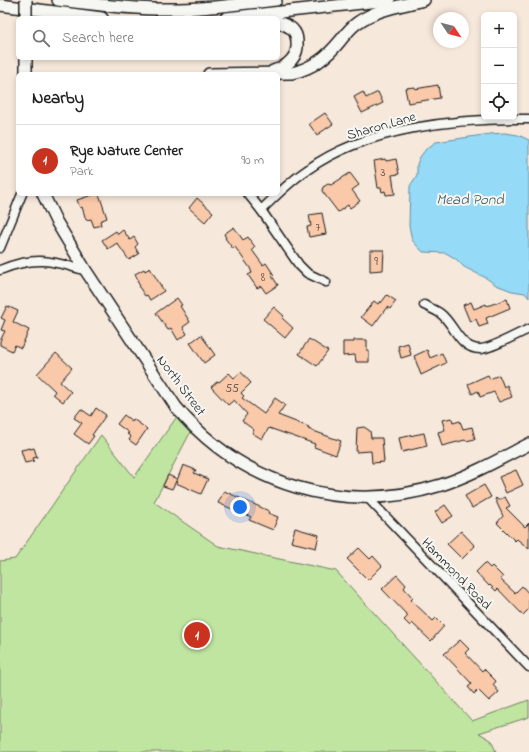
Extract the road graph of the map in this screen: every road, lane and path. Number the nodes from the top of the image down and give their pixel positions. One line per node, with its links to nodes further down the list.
1 (26, 0): 9 (main road, bridge)
2 (58, 0): 8 (main road)
3 (228, 0): 8 (main road)
4 (276, 0): 8 (main road)
5 (389, 0): 11 (main road)
6 (424, 0): 16 (main road)
7 (0, 5): 10 (main road)
8 (180, 9)
9 (26, 16)
10 (86, 16)
11 (244, 16)
12 (280, 23): 15 (main road)
13 (26, 60): 14 (main road)
14 (26, 72)
15 (272, 72)
16 (280, 74)
17 (529, 119): 18 (street, Sharon Lane)
18 (280, 193)
19 (21, 196): 24 (street)
20 (44, 196): 26 (main road, North Street)
21 (250, 196): 23 (street)
22 (277, 196): 23 (street, Sharon Lane)
23 (261, 210): 27 (street)
24 (0, 248)
25 (0, 270): 26 (street)
26 (86, 271): 31 (main road, North Street)
27 (326, 282)
28 (424, 306): 29 (street)
29 (529, 329)
30 (529, 444): 31 (main road, North Street)
31 (367, 497): 32 (street, Hammond Road)
32 (529, 667)

